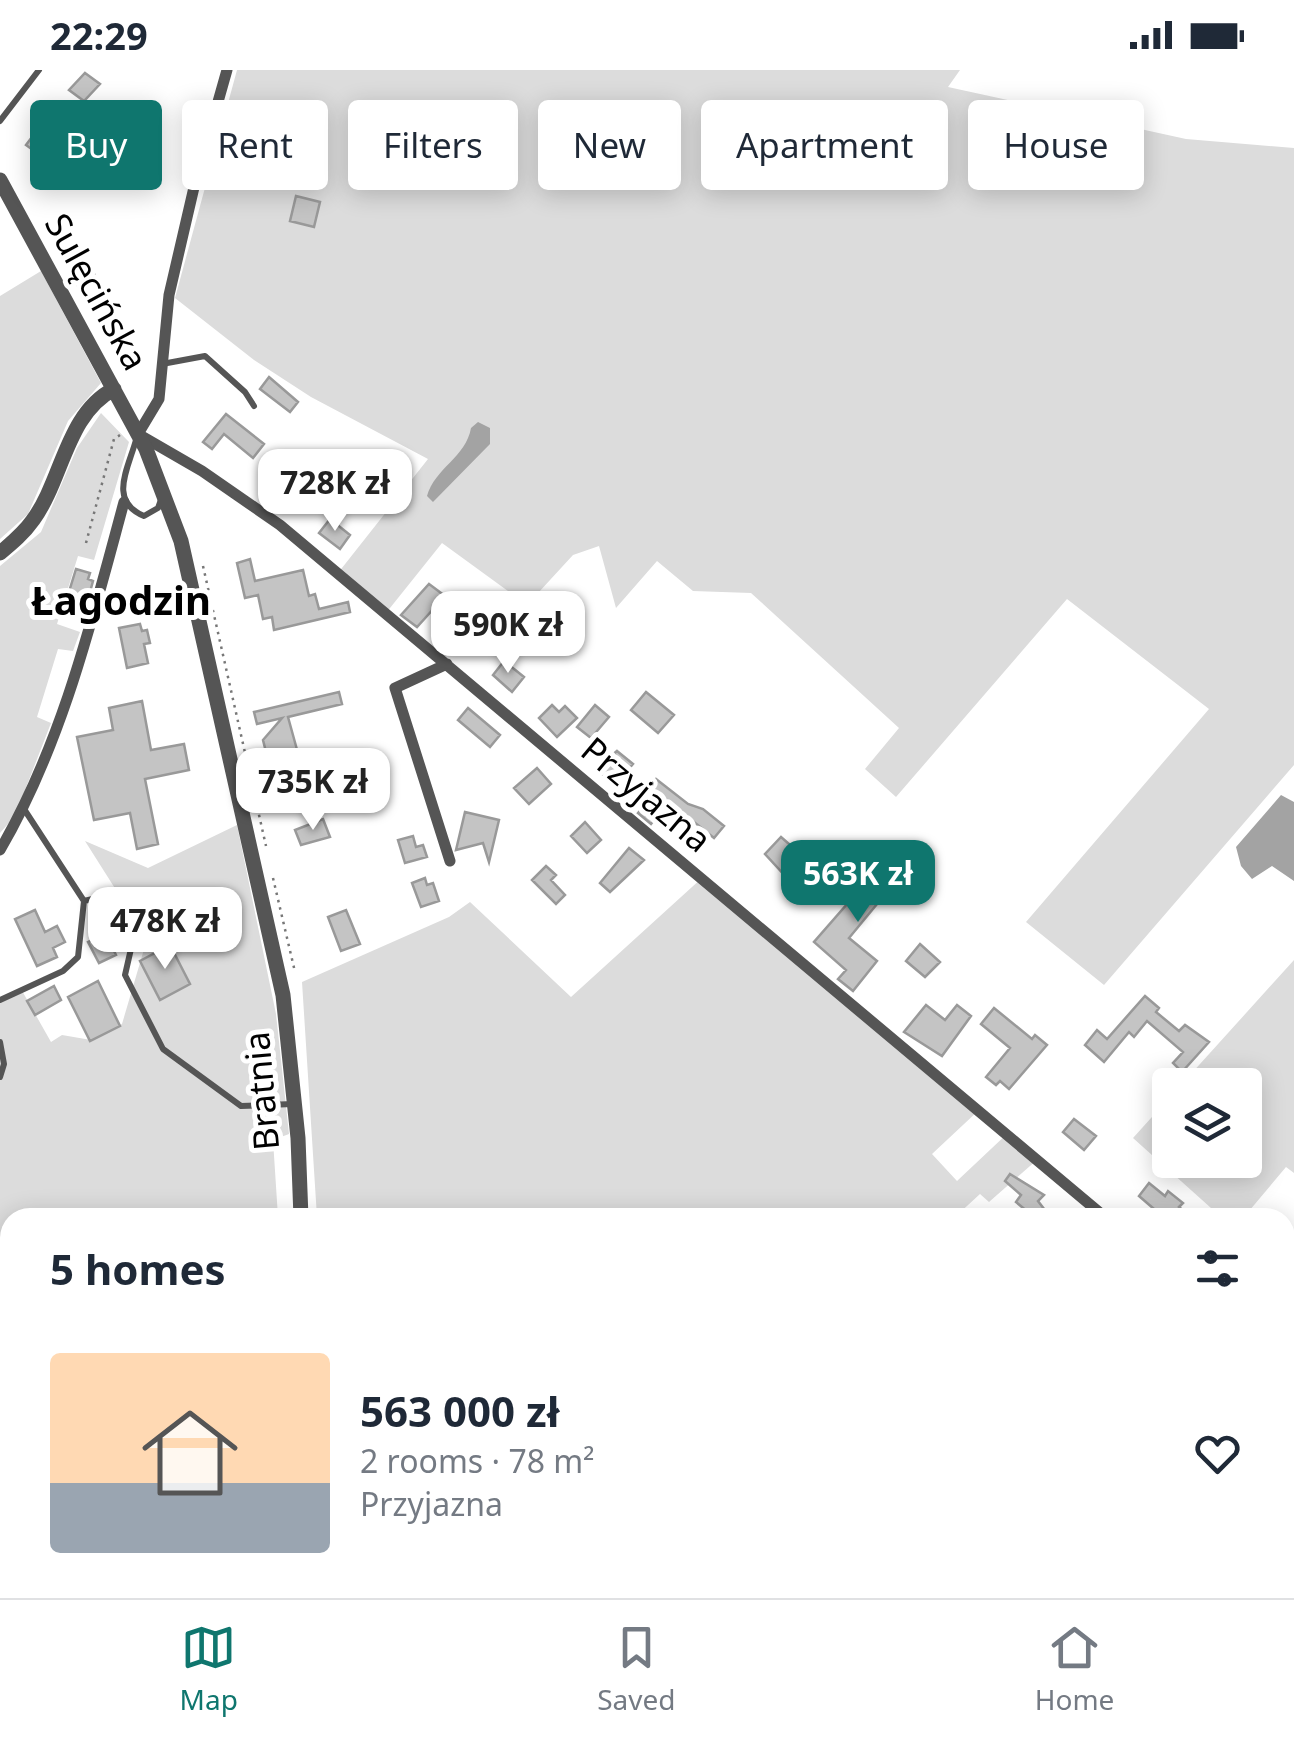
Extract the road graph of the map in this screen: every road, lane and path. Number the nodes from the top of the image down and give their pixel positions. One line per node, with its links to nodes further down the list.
1 (39, 70): 3 (lane)
2 (228, 70): 5 (street)
3 (0, 121)
4 (0, 180): 6 (street, Sulęcińska)
5 (162, 364): 7 (lane); 8 (street)
6 (114, 389): 8 (street, Sulęcińska); 12 (street)
7 (254, 406)
8 (136, 430): 9 (street, Sulęcińska); 10 (lane); 11 (path); 13 (street, Przyjazna)
9 (163, 493): 10 (lane); 21 (street, Bratnia)
10 (124, 502): 14 (street)
11 (86, 543)
12 (0, 554)
13 (447, 664): 16 (street); 23 (street, Przyjazna)
14 (24, 809): 15 (street); 17 (lane)
15 (0, 850)
16 (450, 861)
17 (84, 901): 18 (lane); 21 (lane)
18 (0, 1000)
19 (0, 1042): 20 (lane)
20 (0, 1077)
21 (294, 1104): 22 (street, Bratnia)
22 (300, 1208)
23 (1094, 1208)

